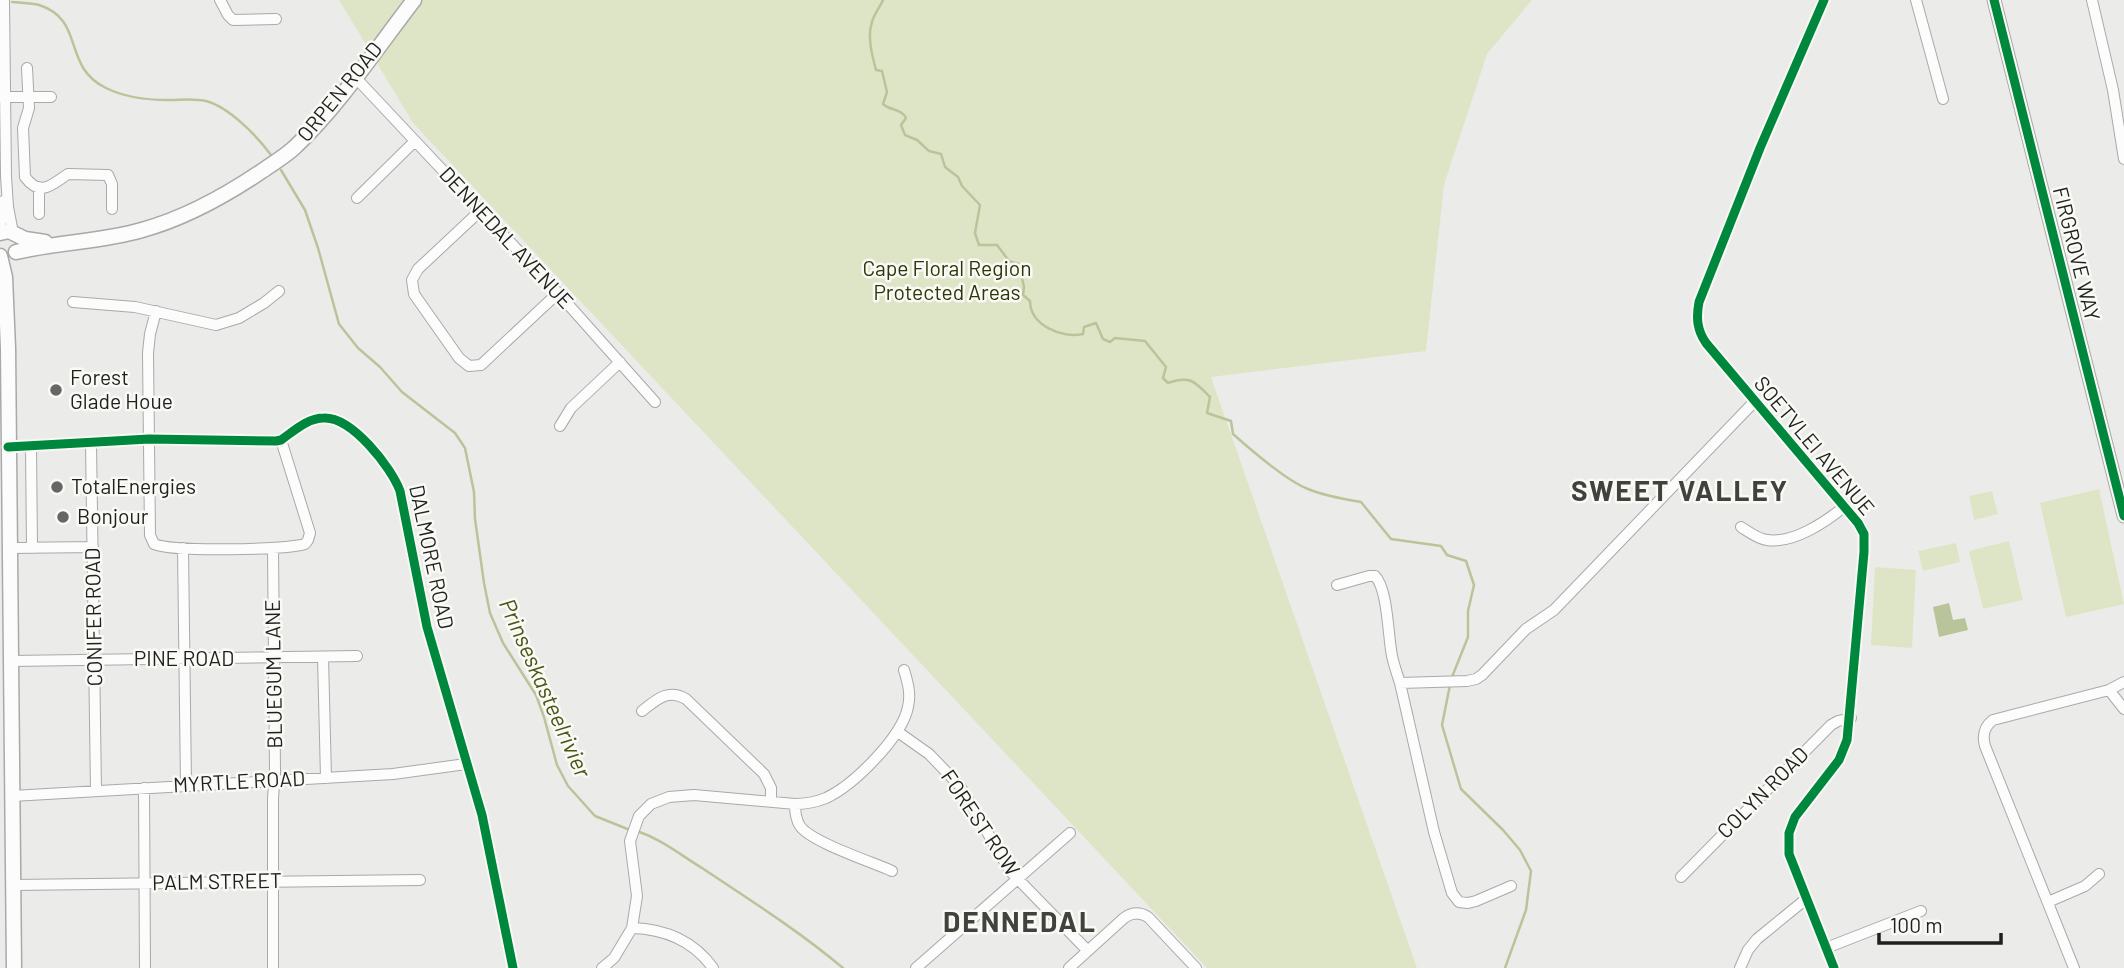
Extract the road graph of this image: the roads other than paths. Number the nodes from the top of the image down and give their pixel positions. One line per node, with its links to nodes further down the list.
1 (4, 0): 11 (street)
2 (220, 0): 8 (street)
3 (414, 0): 10 (main road, ORPEN ROAD)
4 (1824, 0): 30 (street, SOETVLEI AVENUE)
5 (1916, 0): 14 (street)
6 (1994, 0): 40 (street, FIRGROVE WAY)
7 (2092, 0): 16 (street)
8 (276, 19)
9 (27, 68): 12 (street)
10 (355, 77): 15 (street, DENNEDAL AVENUE); 23 (main road, ORPEN ROAD)
11 (2, 97): 12 (street); 22 (street)
12 (27, 97): 13 (street); 17 (street)
13 (51, 97)
14 (1943, 99)
15 (415, 141): 18 (street); 20 (street, DENNEDAL AVENUE)
16 (2124, 159)
17 (39, 187): 19 (street); 21 (street)
18 (357, 198)
19 (112, 209)
20 (480, 211): 26 (street, DENNEDAL AVENUE); 26 (street)
21 (39, 214)
22 (8, 233): 23 (main road, ORPEN ROAD); 24 (main road)
23 (62, 243): 24 (main road, ORPEN ROAD)
24 (7, 254): 37 (main road)
25 (279, 291): 28 (street)
26 (558, 293): 29 (street, DENNEDAL AVENUE)
27 (73, 302): 28 (street)
28 (156, 311): 33 (street)
29 (620, 362): 31 (street, DENNEDAL AVENUE); 32 (street)
30 (1755, 401): 39 (street, SOETVLEI AVENUE); 57 (street)
31 (655, 402)
32 (560, 426)
33 (149, 439): 34 (street); 35 (street); 45 (street)
34 (281, 440): 46 (street); 63 (street, DALMORE ROAD)
35 (91, 443): 36 (street); 42 (street, CONIFER ROAD)
36 (31, 446): 37 (street); 44 (street)
37 (8, 447): 38 (main road)
38 (4, 482): 43 (main road)
39 (1844, 506): 41 (street); 61 (street, SOETVLEI AVENUE)
40 (2124, 516)
41 (1741, 527)
42 (93, 547): 44 (street); 53 (street, CONIFER ROAD)
43 (9, 548): 44 (street); 48 (main road)
44 (32, 548)
45 (183, 548): 46 (street); 52 (street)
46 (273, 548): 51 (street, BLUEGUM LANE)
47 (1337, 585): 57 (street)
48 (5, 628): 54 (main road)
49 (356, 656): 50 (street, PINE ROAD)
50 (324, 657): 51 (street, PINE ROAD); 64 (street)
51 (273, 658): 52 (street, PINE ROAD); 65 (street, BLUEGUM LANE)
52 (184, 659): 53 (street, PINE ROAD); 66 (street)
53 (95, 660): 54 (street, PINE ROAD); 68 (street, CONIFER ROAD)
54 (10, 661): 69 (main road)
55 (904, 670): 62 (street)
56 (2124, 682): 58 (street)
57 (1400, 683): 81 (street)
58 (2109, 690): 59 (street); 83 (street)
59 (2124, 709)
60 (642, 711): 70 (street)
61 (1851, 719): 75 (street, COLYN ROAD); 82 (street, SOETVLEI AVENUE)
62 (898, 732): 71 (street); 76 (street, FOREST ROW)
63 (466, 764): 64 (street, MYRTLE ROAD); 91 (street, DALMORE ROAD)
64 (326, 778): 65 (street, MYRTLE ROAD)
65 (274, 781): 66 (street, MYRTLE ROAD); 78 (street, BLUEGUM LANE)
66 (186, 785): 67 (street, MYRTLE ROAD)
67 (144, 788): 68 (street, MYRTLE ROAD); 79 (street)
68 (96, 791): 69 (street, MYRTLE ROAD)
69 (12, 796): 80 (main road)
70 (771, 802): 71 (street); 85 (street)
71 (794, 804): 73 (street)
72 (1070, 833): 76 (street)
73 (892, 871)
74 (2099, 874): 83 (street)
75 (1681, 877)
76 (1017, 879): 87 (street, FOREST ROW); 94 (street)
77 (420, 880): 78 (street, PALM STREET)
78 (273, 882): 79 (street, PALM STREET); 90 (street, BLUEGUM LANE)
79 (145, 883): 80 (street, PALM STREET); 89 (street)
80 (13, 885): 88 (main road)
81 (1511, 886)
82 (1806, 899): 86 (street, SOETVLEI AVENUE); 97 (street)
83 (2048, 902): 99 (street)
84 (1921, 911): 86 (street)
85 (632, 928): 92 (street); 93 (street)
86 (1826, 948): 98 (street, SOETVLEI AVENUE)
87 (1087, 950): 95 (street); 96 (street)
88 (14, 968)
89 (145, 968)
90 (273, 968)
91 (513, 968)
92 (602, 968)
93 (713, 968)
94 (916, 968)
95 (1069, 968)
96 (1196, 968)
97 (1740, 968)
98 (1834, 968)
99 (2074, 968)

